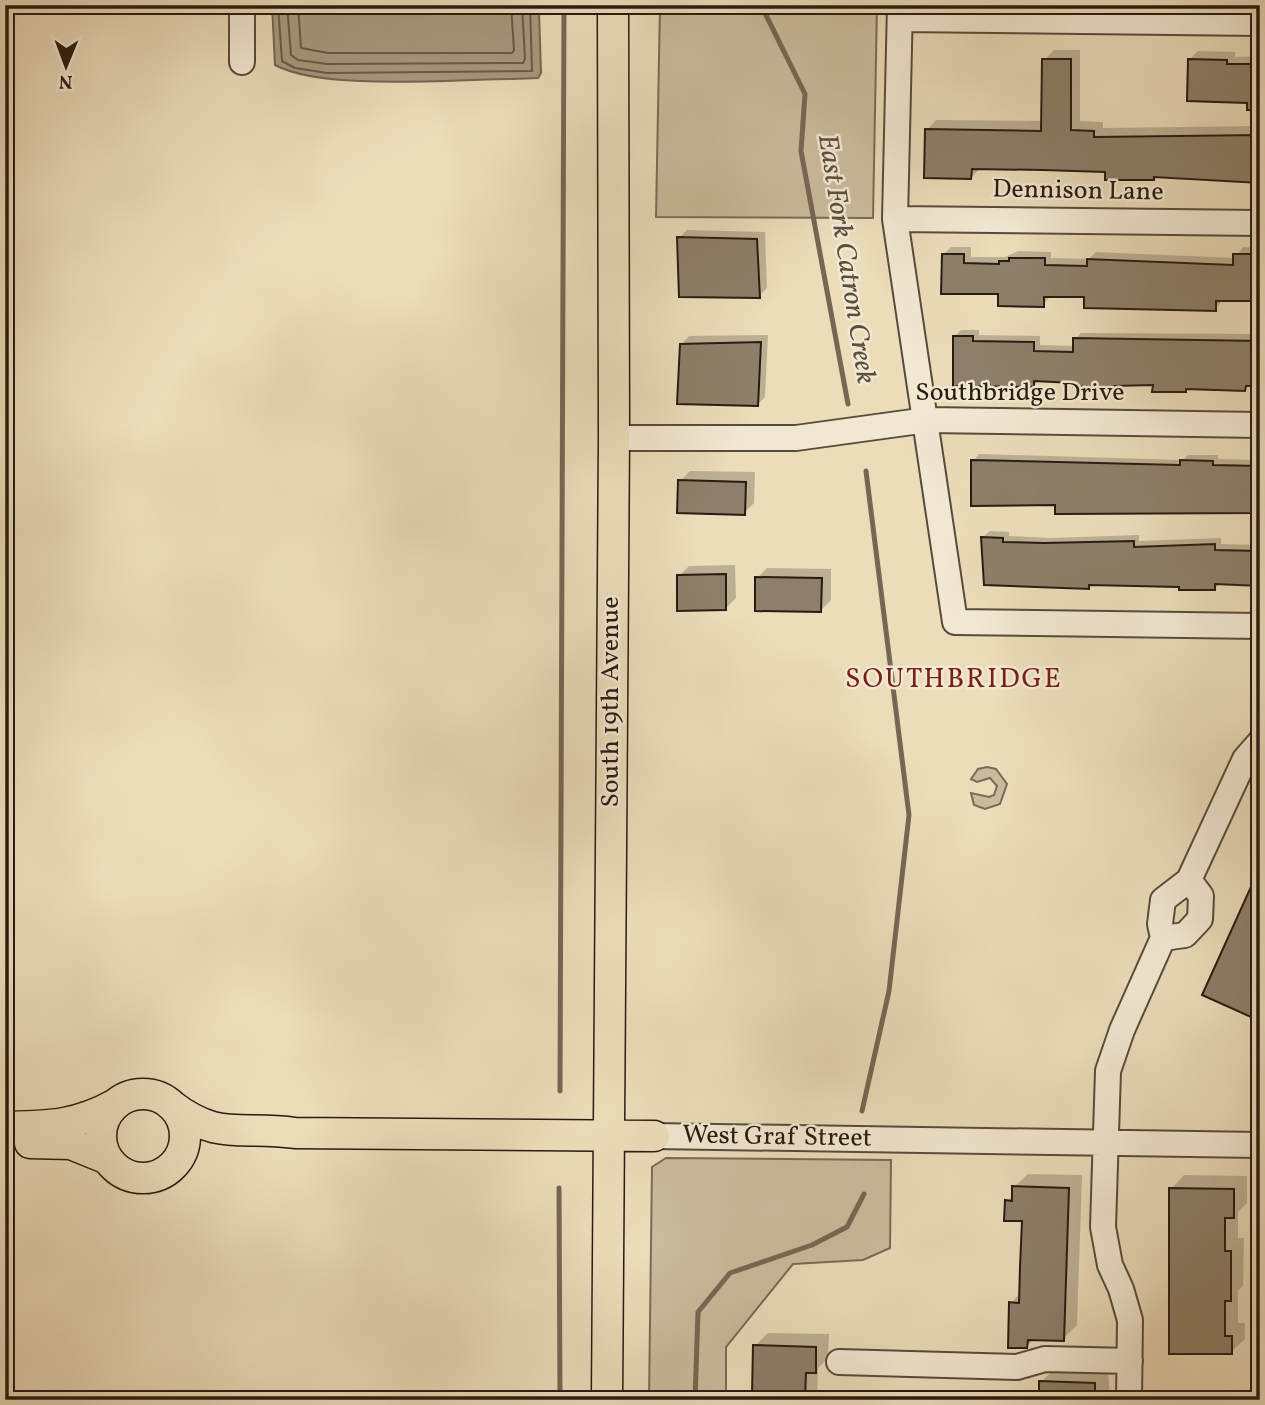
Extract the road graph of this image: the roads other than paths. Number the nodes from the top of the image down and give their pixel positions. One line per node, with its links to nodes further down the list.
1 (242, 5): 5 (street)
2 (613, 5): 10 (main road, South 19th Avenue)
3 (900, 12): 4 (street); 6 (street)
4 (1260, 23)
5 (242, 62)
6 (895, 219): 7 (street, Dennison Lane); 8 (street)
7 (1260, 223)
8 (927, 419): 9 (street, Southbridge Drive); 10 (street, Southbridge Drive); 11 (street)
9 (1260, 425)
10 (614, 438): 19 (main road, South 19th Avenue)
11 (1260, 625)
12 (1260, 742): 13 (street)
13 (1189, 880): 14 (street); 14 (street)
14 (1163, 937): 21 (street)
15 (116, 1104): 16 (main road); 17 (main road); 24 (main road)
16 (171, 1105): 18 (main road, West Graf Street); 25 (main road)
17 (5, 1127)
18 (295, 1133): 19 (main road, West Graf Street); 25 (main road, West Graf Street)
19 (609, 1135): 20 (main road, West Graf Street); 28 (main road, South 19th Avenue)
20 (654, 1136): 21 (street, West Graf Street)
21 (1105, 1141): 23 (street, West Graf Street); 26 (street)
22 (5, 1144): 24 (main road)
23 (1260, 1145)
24 (108, 1159): 25 (main road)
25 (170, 1168)
26 (1130, 1361): 27 (street); 29 (street)
27 (839, 1362)
28 (607, 1400)
29 (1129, 1400)

